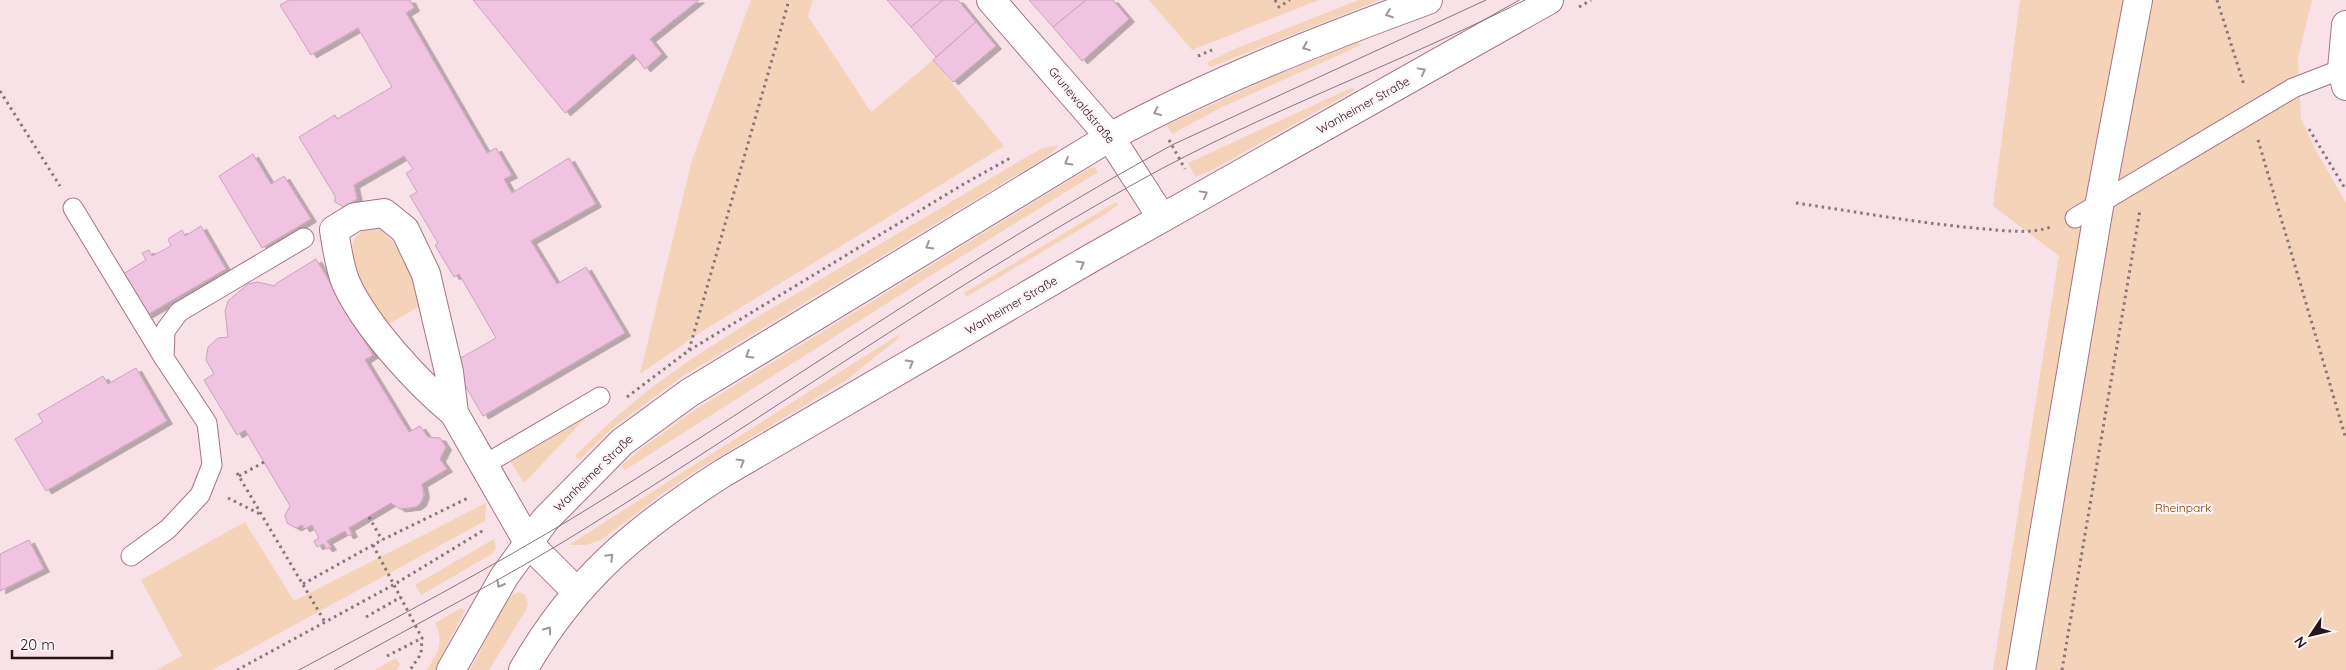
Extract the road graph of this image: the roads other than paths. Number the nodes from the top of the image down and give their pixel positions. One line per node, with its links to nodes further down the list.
1 (991, 0): 7 (street, Grunewaldstraße)
2 (1428, 0): 7 (street, Wanheimer Straße, one-way to 7)
3 (1549, 0): 10 (street, Wanheimer Straße, one-way to 3)
4 (2138, 0): 8 (street)
5 (2346, 25): 6 (street)
6 (2344, 78): 8 (lane)
7 (1110, 136): 10 (street, Grunewaldstraße); 17 (street, Wanheimer Straße, one-way to 17)
8 (2100, 202): 11 (lane); 22 (street)
9 (73, 208): 13 (lane)
10 (1162, 218): 19 (street, Wanheimer Straße, one-way to 10)
11 (2075, 218)
12 (304, 238): 13 (lane)
13 (164, 358): 18 (lane)
14 (600, 398): 16 (lane)
15 (454, 413): 15 (street); 16 (street)
16 (489, 475): 17 (street)
17 (529, 544): 19 (street); 20 (street, Wanheimer Straße, one-way to 20)
18 (131, 556)
19 (576, 591): 21 (street, Wanheimer Straße, one-way to 19)
20 (451, 670)
21 (523, 670)
22 (2021, 670)

